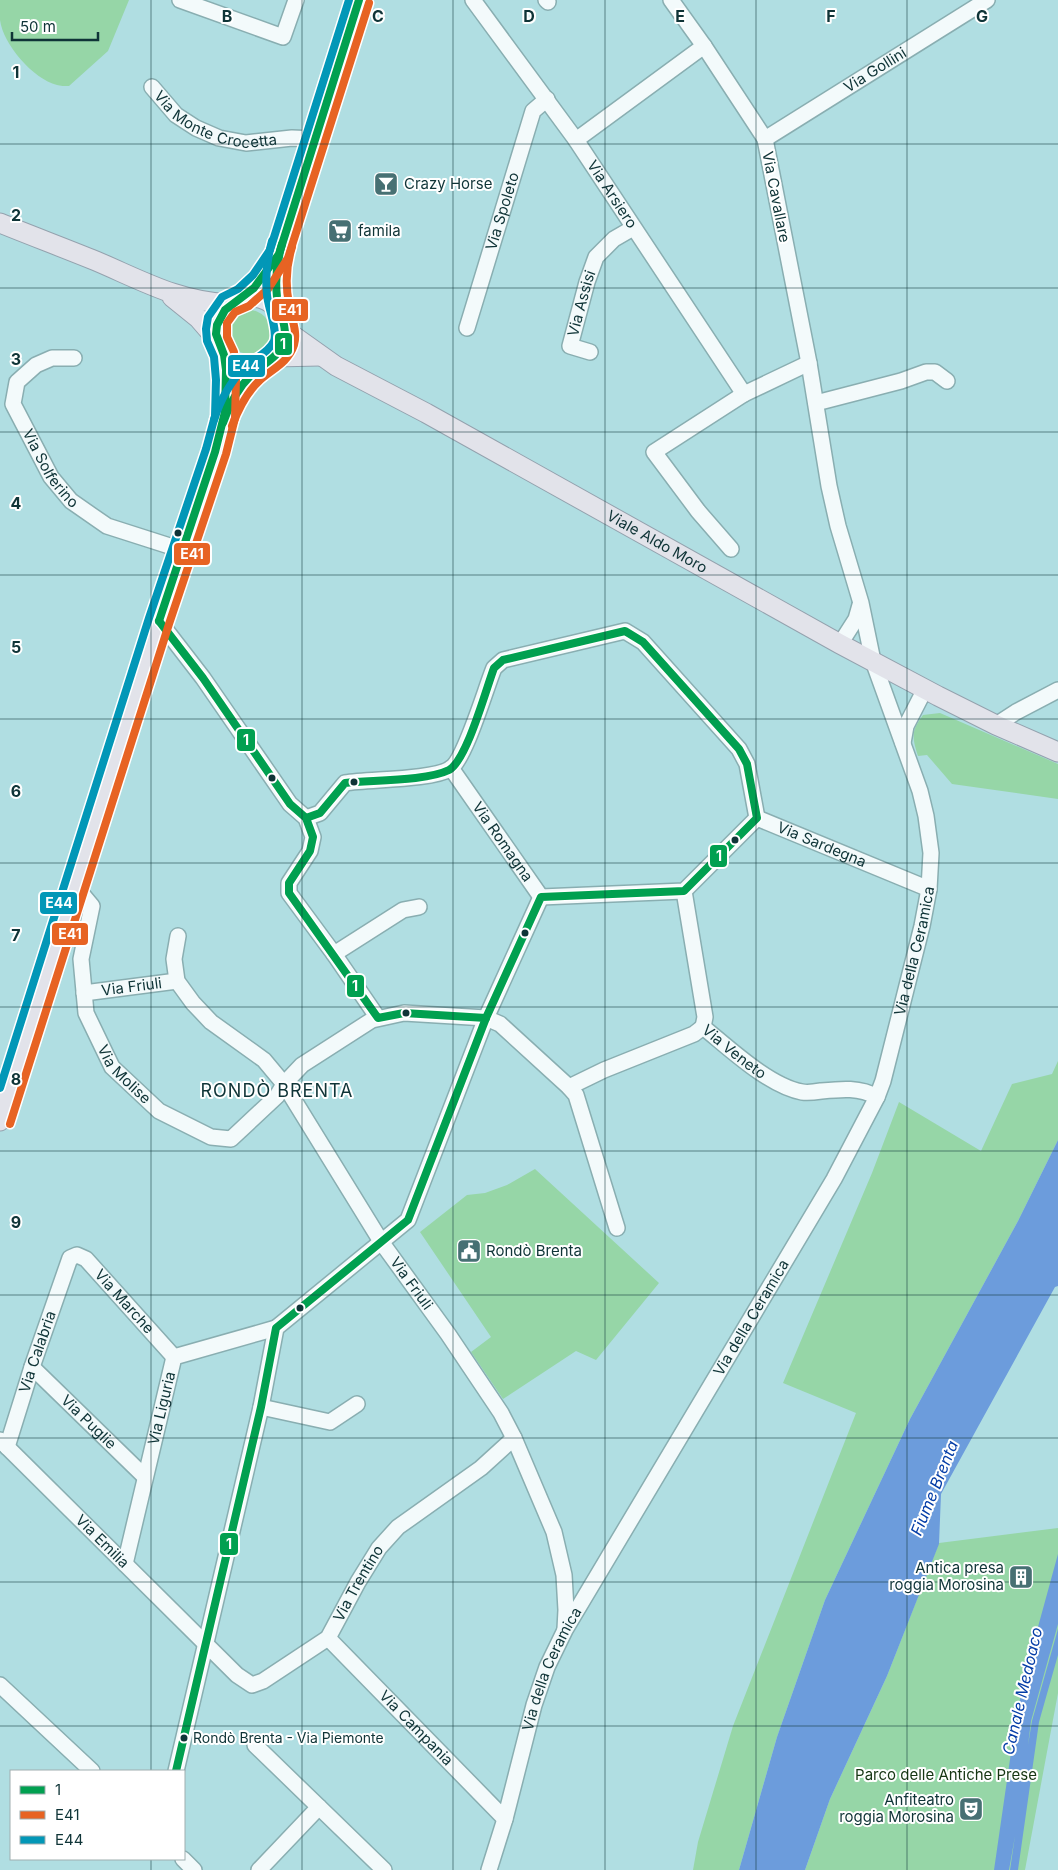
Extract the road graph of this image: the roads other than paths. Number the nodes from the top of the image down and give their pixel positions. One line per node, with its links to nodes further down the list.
1 (180, 0): 2 (street)
2 (296, 0)
3 (359, 0): 10 (main road)
4 (473, 0): 9 (street, Via Arsiero)
5 (671, 0): 7 (street, Via Cavallare)
6 (987, 0): 11 (street, Via Gollini)
7 (704, 46): 11 (street, Via Cavallare); 12 (street)
8 (152, 87): 10 (street, Via Monte Crocetta)
9 (547, 99): 12 (street, Via Arsiero); 19 (street, Via Spoleto)
10 (316, 139): 15 (main road)
11 (765, 139): 25 (street, Via Cavallare)
12 (576, 140): 14 (street, Via Arsiero)
13 (0, 223): 16 (main road)
14 (633, 228): 21 (street, Via Assisi); 27 (street, Via Arsiero)
15 (279, 254): 17 (main road); 18 (main road)
16 (167, 293): 17 (main road); 20 (main road)
17 (236, 301): 18 (main road); 20 (main road)
18 (283, 319): 22 (main road, Viale Aldo Moro); 24 (main road)
19 (467, 328)
20 (220, 347): 24 (main road); 29 (main road)
21 (590, 352)
22 (320, 356): 24 (main road, Viale Aldo Moro); 34 (main road, Viale Aldo Moro)
23 (74, 358): 31 (street, Via Solferino)
24 (268, 361): 29 (main road)
25 (809, 363): 27 (street); 28 (street, Via Cavallare)
26 (947, 381): 28 (street)
27 (744, 394): 30 (street)
28 (816, 403): 32 (street, Via Cavallare)
29 (225, 417): 31 (main road)
30 (731, 549)
31 (182, 550): 33 (main road)
32 (861, 604): 34 (street); 35 (street, Via Cavallare)
33 (159, 621): 42 (street); 45 (main road)
34 (840, 644): 35 (main road, Viale Aldo Moro)
35 (873, 661): 36 (main road, Viale Aldo Moro); 39 (street, Via della Ceramica)
36 (925, 689): 38 (main road, Viale Aldo Moro); 39 (street)
37 (1058, 690): 38 (street)
38 (996, 725): 40 (main road, Viale Aldo Moro)
39 (903, 745): 44 (street, Via della Ceramica)
40 (1058, 752)
41 (451, 768): 42 (street); 43 (street); 47 (street, Via Romagna)
42 (306, 818): 50 (street)
43 (757, 818): 44 (street, Via Sardegna); 46 (street)
44 (929, 889): 58 (street, Via della Ceramica)
45 (74, 890): 52 (street, Via Molise); 59 (main road)
46 (684, 891): 47 (street, Via Romagna); 55 (street)
47 (542, 897): 54 (street)
48 (419, 907): 50 (street)
49 (178, 936): 51 (street, Via Friuli)
50 (334, 954): 53 (street)
51 (178, 981): 52 (street, Via Friuli); 56 (street, Via Friuli)
52 (84, 993): 56 (street, Via Molise)
53 (378, 1018): 54 (street); 56 (street)
54 (486, 1018): 57 (street); 61 (street)
55 (703, 1027): 57 (street, Via Veneto); 58 (street, Via Veneto)
56 (284, 1084): 61 (street, Via Friuli)
57 (569, 1087): 60 (street)
58 (878, 1097): 72 (street, Via della Ceramica)
59 (0, 1121)
60 (617, 1228)
61 (382, 1243): 63 (street); 68 (street, Via Friuli)
62 (70, 1258): 64 (street, Via Marche); 65 (street, Via Calabria)
63 (276, 1328): 64 (street, Via Liguria); 67 (street)
64 (174, 1357): 70 (street, Via Liguria)
65 (32, 1367): 69 (street, Via Calabria); 70 (street, Via Puglie)
66 (358, 1404): 67 (street)
67 (261, 1407): 74 (street)
68 (514, 1438): 72 (street, Via Friuli); 73 (street, Via Trentino)
69 (4, 1443): 71 (street, Via Emilia)
70 (144, 1476): 71 (street, Via Liguria)
71 (125, 1564): 74 (street, Via Emilia)
72 (565, 1630): 80 (street, Via della Ceramica)
73 (328, 1638): 74 (street, Via Trentino); 80 (street, Via Campania)
74 (204, 1643): 78 (street)
75 (0, 1685): 77 (street)
76 (255, 1745): 79 (street)
77 (91, 1770)
78 (176, 1770)
79 (320, 1808): 83 (street); 84 (street)
80 (505, 1819): 85 (street, Via della Ceramica)
81 (184, 1860): 82 (street)
82 (194, 1870)
83 (259, 1870)
84 (384, 1870)
85 (489, 1870)

